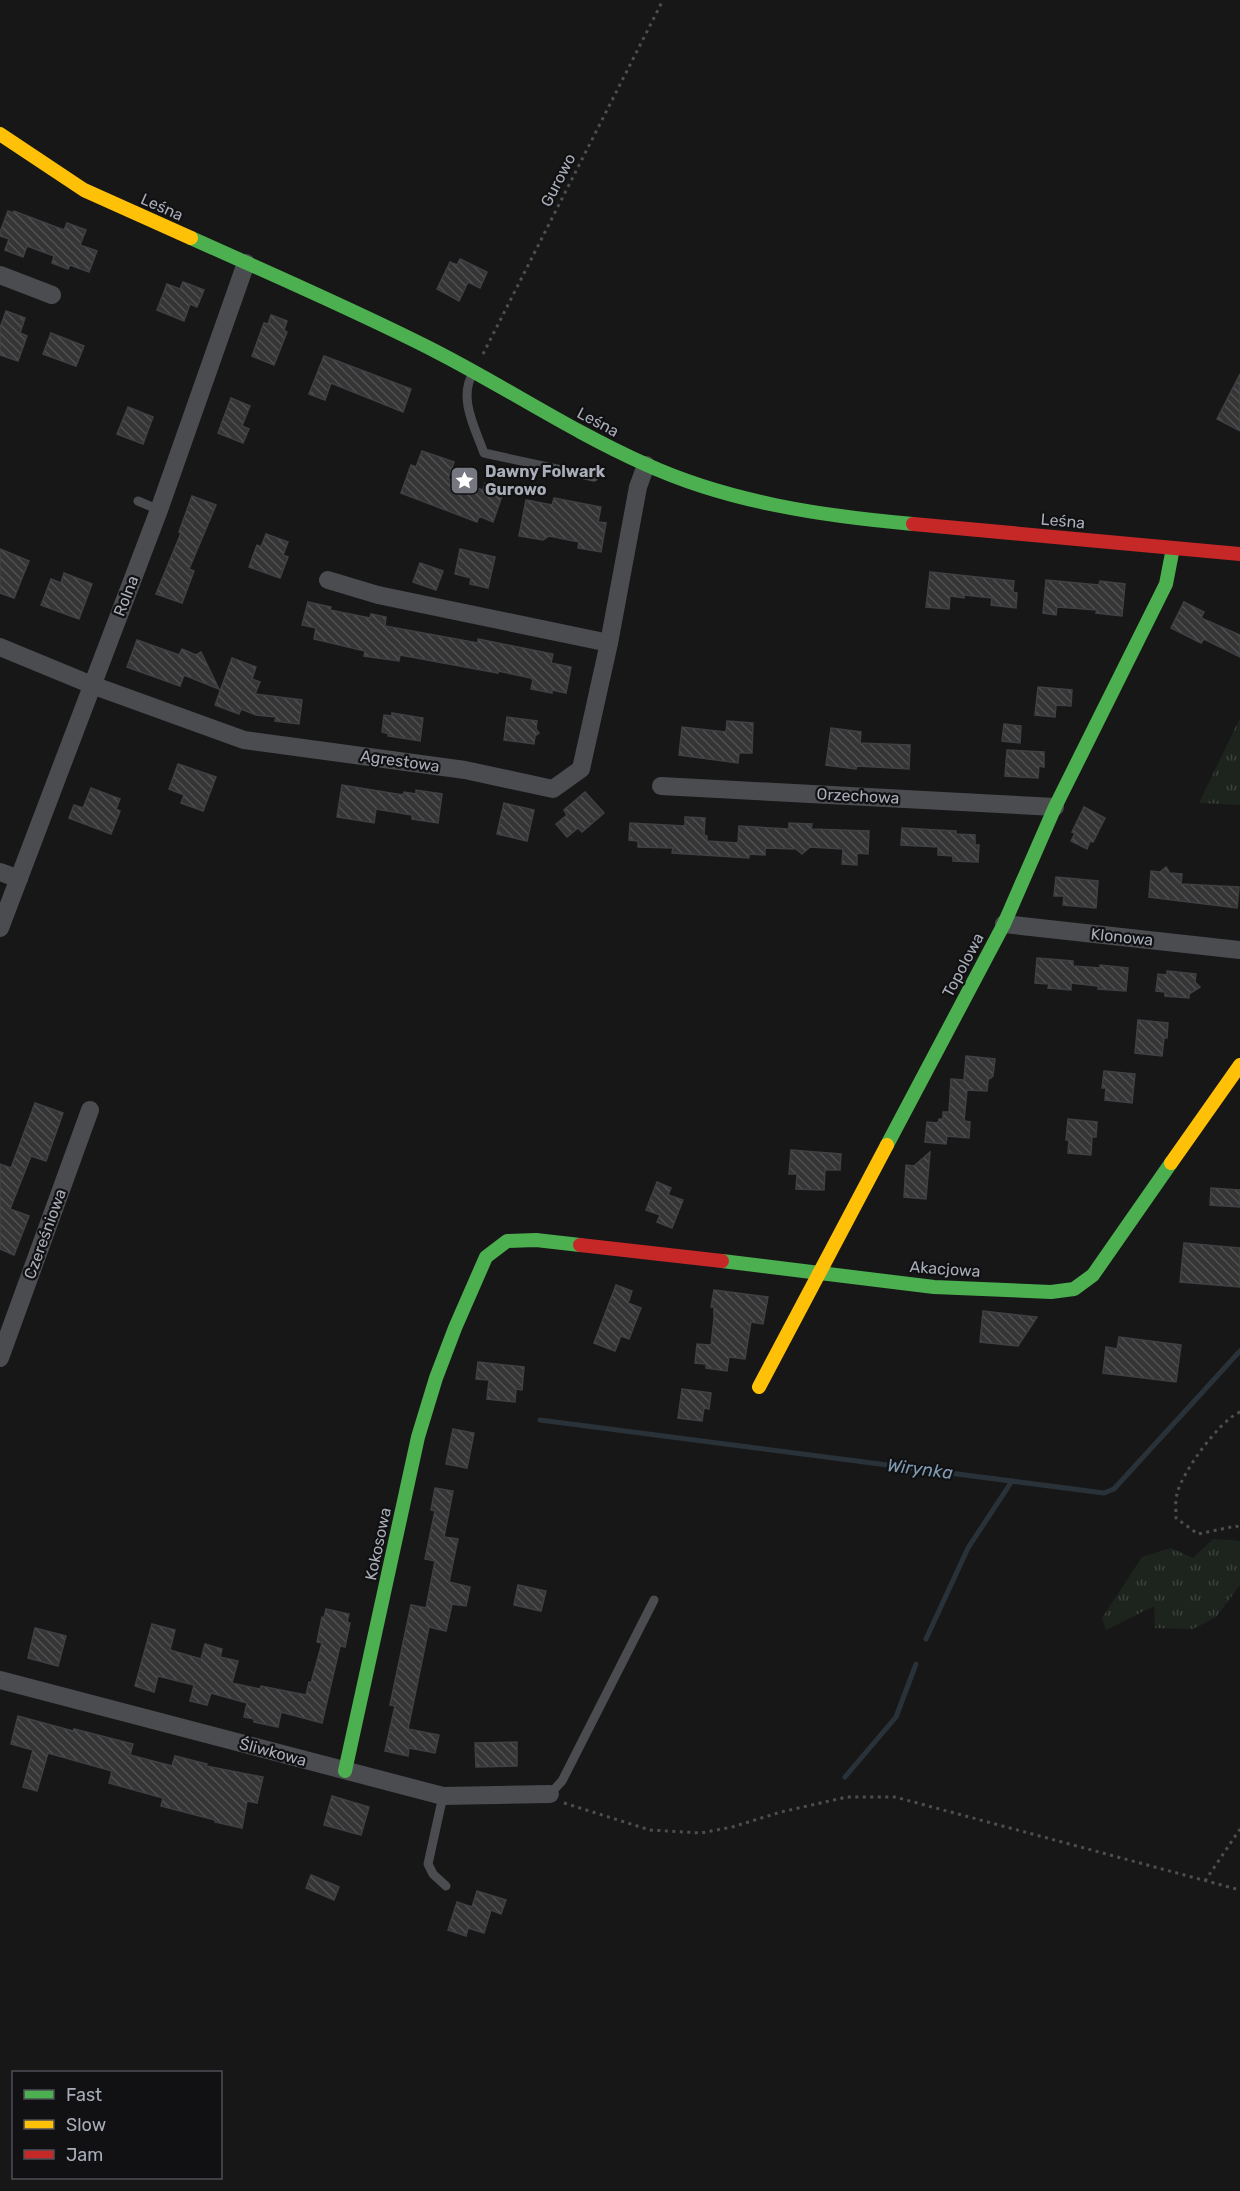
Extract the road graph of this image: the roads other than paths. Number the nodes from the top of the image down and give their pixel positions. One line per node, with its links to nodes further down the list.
1 (0, 134): 2 (street, Leśna)
2 (246, 263): 5 (street, Leśna); 9 (street, Rolna)
3 (0, 275): 4 (street)
4 (52, 295)
5 (474, 371): 6 (street, Leśna); 7 (lane)
6 (646, 465): 10 (street, Leśna); 13 (street, Agrestowa)
7 (594, 477)
8 (138, 501): 9 (lane)
9 (159, 510): 15 (street, Rolna)
10 (1173, 548): 11 (street, Leśna); 17 (street, Topolowa)
11 (1240, 554)
12 (328, 580): 13 (street)
13 (609, 643): 15 (street, Agrestowa)
14 (0, 647): 15 (street, Agrestowa)
15 (92, 685): 19 (street, Rolna)
16 (661, 786): 17 (street, Orzechowa)
17 (1055, 807): 20 (street, Topolowa)
18 (0, 872): 19 (street)
19 (19, 879): 21 (street, Rolna)
20 (1004, 924): 22 (street, Klonowa); 26 (street, Topolowa)
21 (0, 928)
22 (1240, 950)
23 (1240, 1065): 26 (street, Akacjowa)
24 (90, 1110): 27 (street, Czereśniowa)
25 (536, 1240): 26 (street, Akacjowa); 31 (street, Kokosowa)
26 (820, 1272): 28 (street, Topolowa)
27 (1, 1353)
28 (759, 1387)
29 (654, 1600): 32 (lane)
30 (0, 1680): 31 (street, Śliwkowa)
31 (345, 1771): 33 (street, Śliwkowa)
32 (550, 1794): 33 (street, Śliwkowa)
33 (443, 1796): 34 (lane)
34 (446, 1886)

